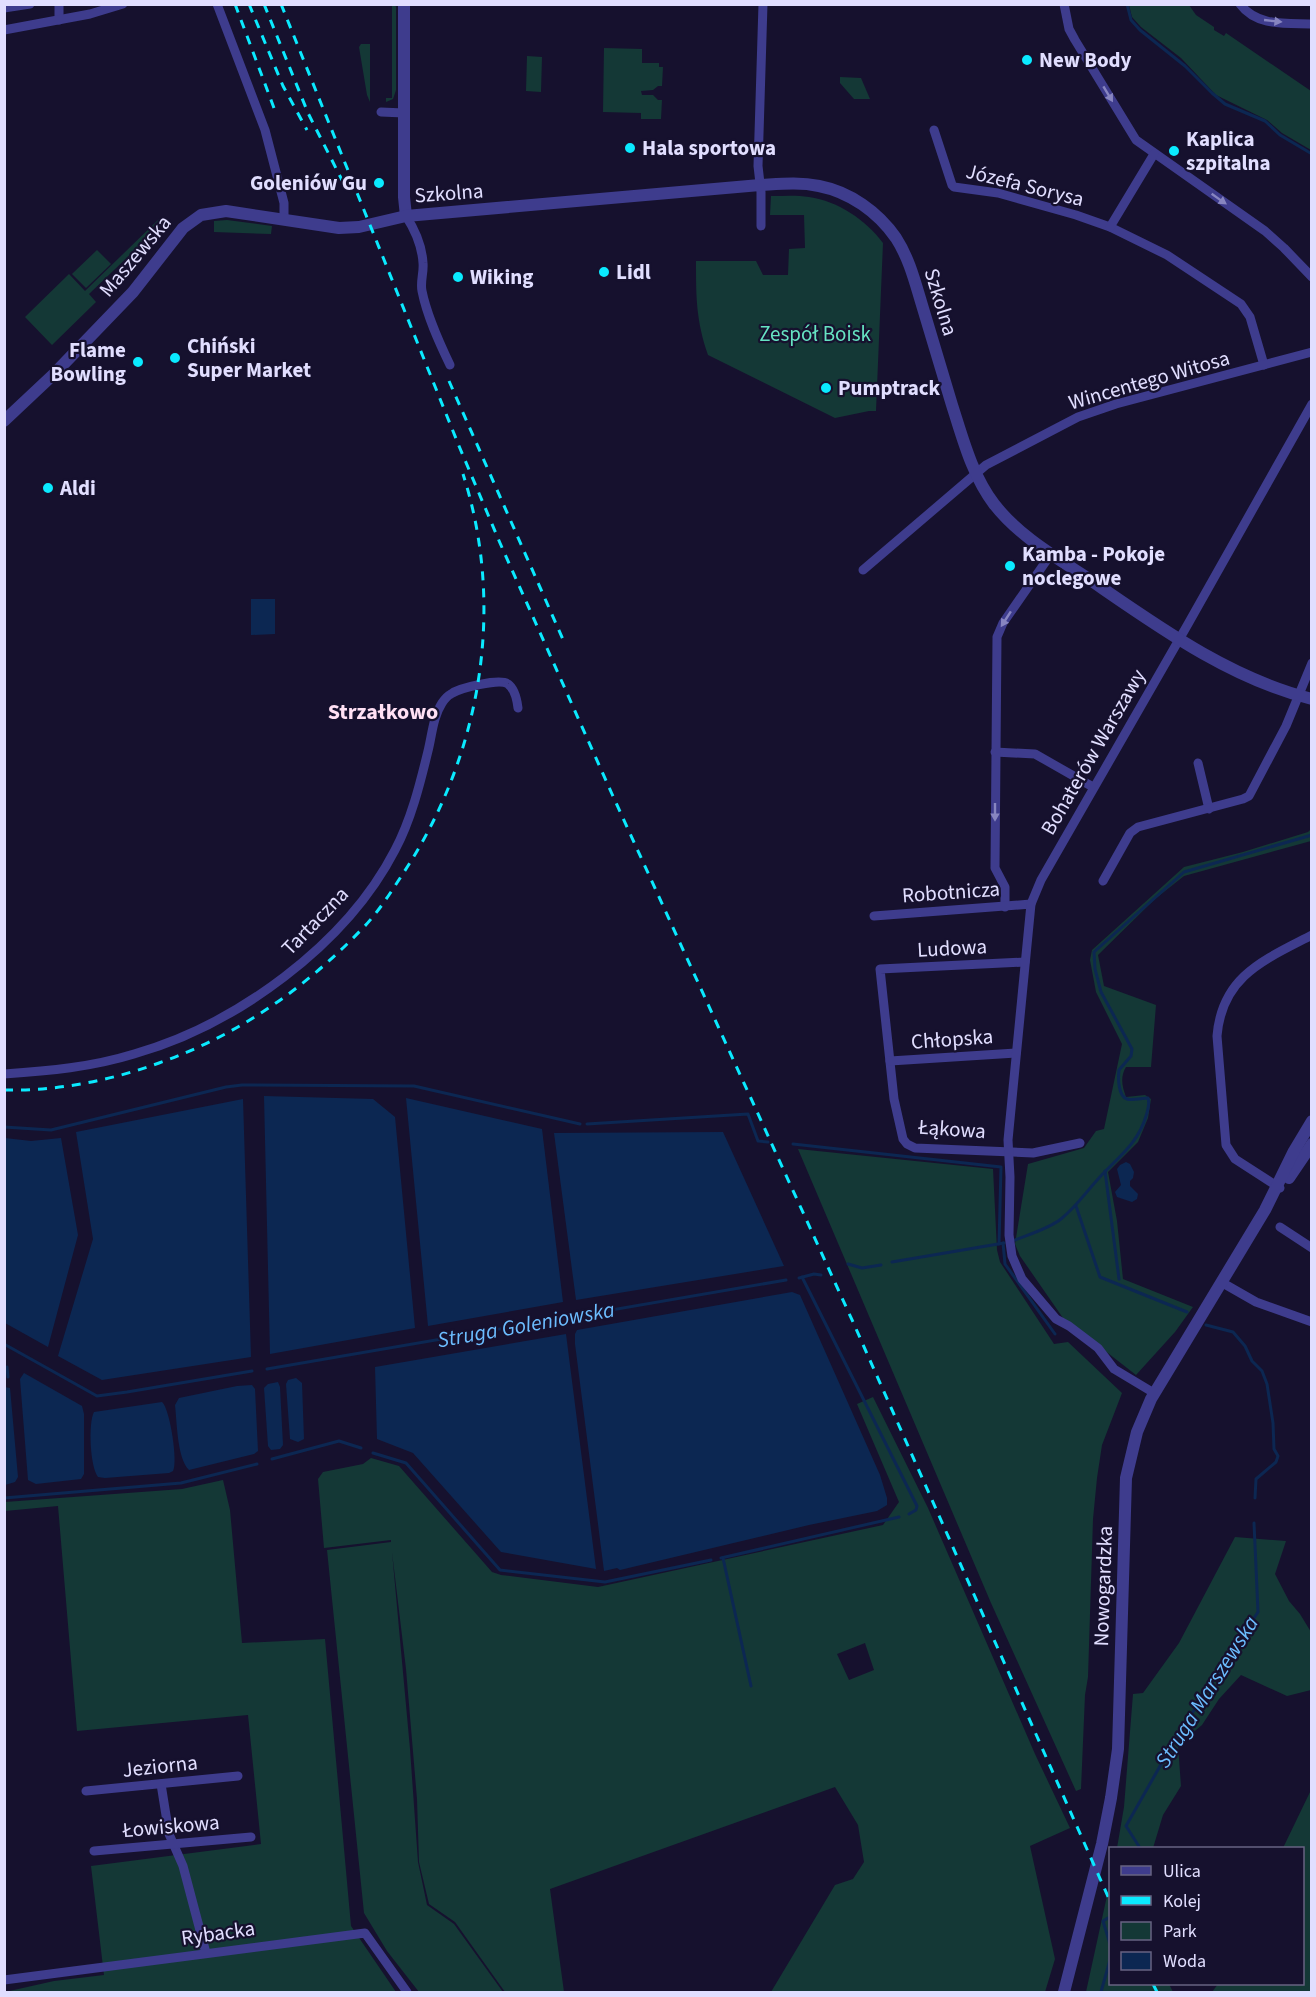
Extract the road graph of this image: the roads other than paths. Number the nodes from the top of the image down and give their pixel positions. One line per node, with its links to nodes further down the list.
1 (30, 4): 9 (street)
2 (59, 4): 10 (street)
3 (123, 4): 10 (street)
4 (217, 4): 19 (street)
5 (404, 4): 14 (street)
6 (763, 4): 17 (street)
7 (1064, 4): 16 (street, one-way to 16)
8 (1240, 4): 11 (street, one-way to 11)
9 (4, 8)
10 (59, 20): 12 (street)
11 (1311, 24)
12 (4, 30)
13 (381, 112): 14 (street)
14 (404, 113): 18 (street)
15 (934, 130): 21 (street, Józefa Sorysa)
16 (1154, 154): 21 (street); 22 (street, one-way to 22)
17 (760, 185): 18 (street, Szkolna); 20 (street); 28 (street, Szkolna)
18 (406, 216): 19 (street, Maszewska); 24 (street)
19 (284, 220): 27 (street, Maszewska)
20 (761, 226)
21 (1110, 227): 25 (street, Józefa Sorysa)
22 (1311, 277)
23 (1311, 352): 25 (street, Wincentego Witosa)
24 (450, 365)
25 (1264, 365): 28 (street, Wincentego Witosa)
26 (1311, 404): 31 (street, Bohaterów Warszawy)
27 (4, 421)
28 (976, 474): 29 (street, Szkolna); 30 (street, Wincentego Witosa)
29 (1051, 554): 31 (street, Szkolna); 36 (street, one-way to 36)
30 (863, 570)
31 (1178, 640): 33 (street, Szkolna); 38 (street, Bohaterów Warszawy)
32 (1311, 663): 33 (street)
33 (1298, 696): 34 (street, Szkolna); 39 (street)
34 (1311, 699)
35 (518, 708): 48 (street, Tartaczna)
36 (995, 752): 38 (street); 42 (street, one-way to 42)
37 (1198, 764): 39 (street)
38 (1094, 787): 41 (street, Bohaterów Warszawy)
39 (1209, 809): 40 (street)
40 (1103, 881)
41 (1031, 904): 42 (street, Robotnicza); 45 (street, Bohaterów Warszawy)
42 (1005, 907): 43 (street, Robotnicza)
43 (874, 916)
44 (1311, 935): 53 (street)
45 (1025, 962): 46 (street, Bohaterów Warszawy); 47 (street, Ludowa)
46 (1016, 1053): 47 (street, Chłopska); 52 (street, Bohaterów Warszawy)
47 (890, 1061): 52 (street, Łąkowa)
48 (4, 1074)
49 (1311, 1121): 53 (street, Nowogardzka)
50 (1080, 1143): 52 (street, Łąkowa)
51 (1311, 1144): 53 (street, Nowogardzka)
52 (1008, 1150): 58 (street, Bohaterów Warszawy)
53 (1279, 1188): 56 (street, Nowogardzka)
54 (1280, 1227): 55 (street)
55 (1311, 1248)
56 (1221, 1282): 57 (street); 58 (street, Nowogardzka)
57 (1311, 1322)
58 (1154, 1392): 68 (street, Nowogardzka)
59 (238, 1776): 60 (street, Jeziorna)
60 (161, 1784): 61 (street, Jeziorna); 63 (street)
61 (86, 1791)
62 (251, 1837): 63 (street, Łowiskowa)
63 (175, 1843): 64 (street, Łowiskowa); 65 (street)
64 (94, 1851)
65 (206, 1953): 66 (street, Rybacka); 67 (street, Rybacka)
66 (4, 1980)
67 (407, 1992)
68 (1064, 1992)

